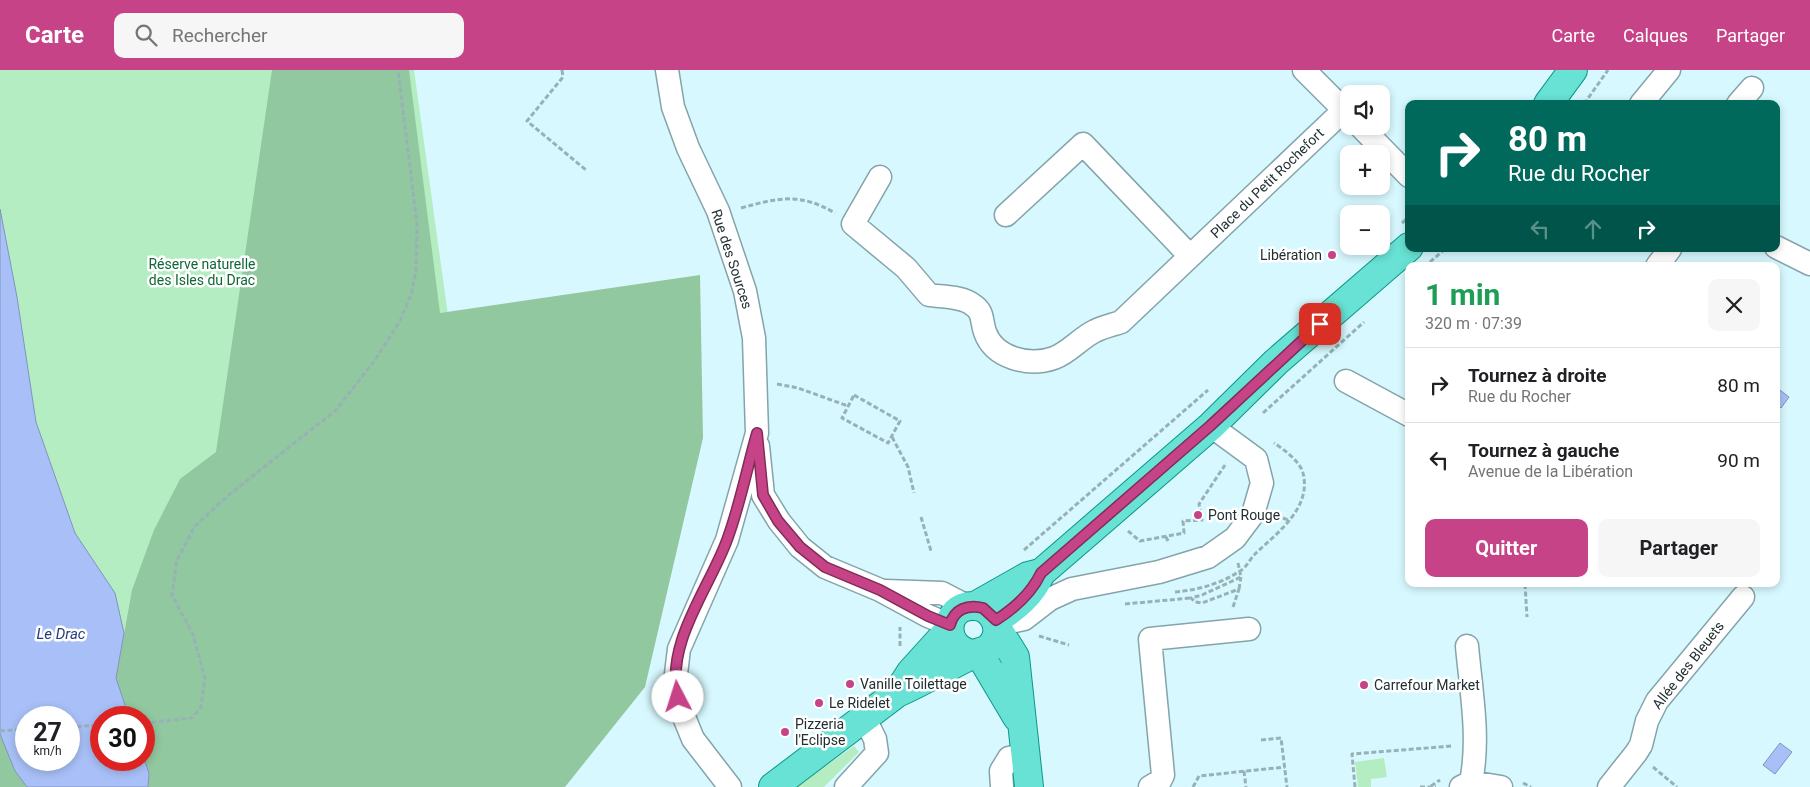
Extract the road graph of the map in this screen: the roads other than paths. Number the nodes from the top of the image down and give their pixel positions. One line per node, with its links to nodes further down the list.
1 (667, 70): 22 (street, Rue des Sources)
2 (1304, 70): 7 (street)
3 (1573, 70): 5 (main road)
4 (1669, 70): 6 (street)
5 (1551, 100)
6 (1644, 100)
7 (1340, 106)
8 (1340, 118): 16 (street, Place du Petit Rochefort)
9 (1369, 135): 10 (street)
10 (1405, 172)
11 (880, 177): 16 (street, Place du Petit Rochefort)
12 (1006, 215): 16 (street)
13 (1780, 249): 18 (street)
14 (1405, 250): 21 (main road)
15 (1668, 252): 17 (street)
16 (1190, 256)
17 (1660, 262)
18 (1810, 264)
19 (1346, 381): 20 (street)
20 (1405, 413)
21 (1210, 426): 24 (main road); 24 (street)
22 (757, 433): 24 (street); 33 (street, Rue des Sources)
23 (1742, 596): 40 (street, Allée des Bleuets)
24 (976, 620): 27 (main road); 27 (main road); 28 (main road); 30 (main road)
25 (1240, 630): 38 (street)
26 (1467, 646): 32 (street)
27 (976, 653): 28 (main road); 30 (main road)
28 (897, 693): 29 (main road)
29 (865, 719): 34 (main road); 35 (street)
30 (1022, 727): 31 (main road)
31 (1027, 754): 36 (street); 37 (main road)
32 (1458, 782): 39 (street)
33 (727, 786)
34 (773, 787)
35 (846, 787)
36 (1002, 787)
37 (1029, 787)
38 (1150, 787)
39 (1500, 787)
40 (1609, 787)

